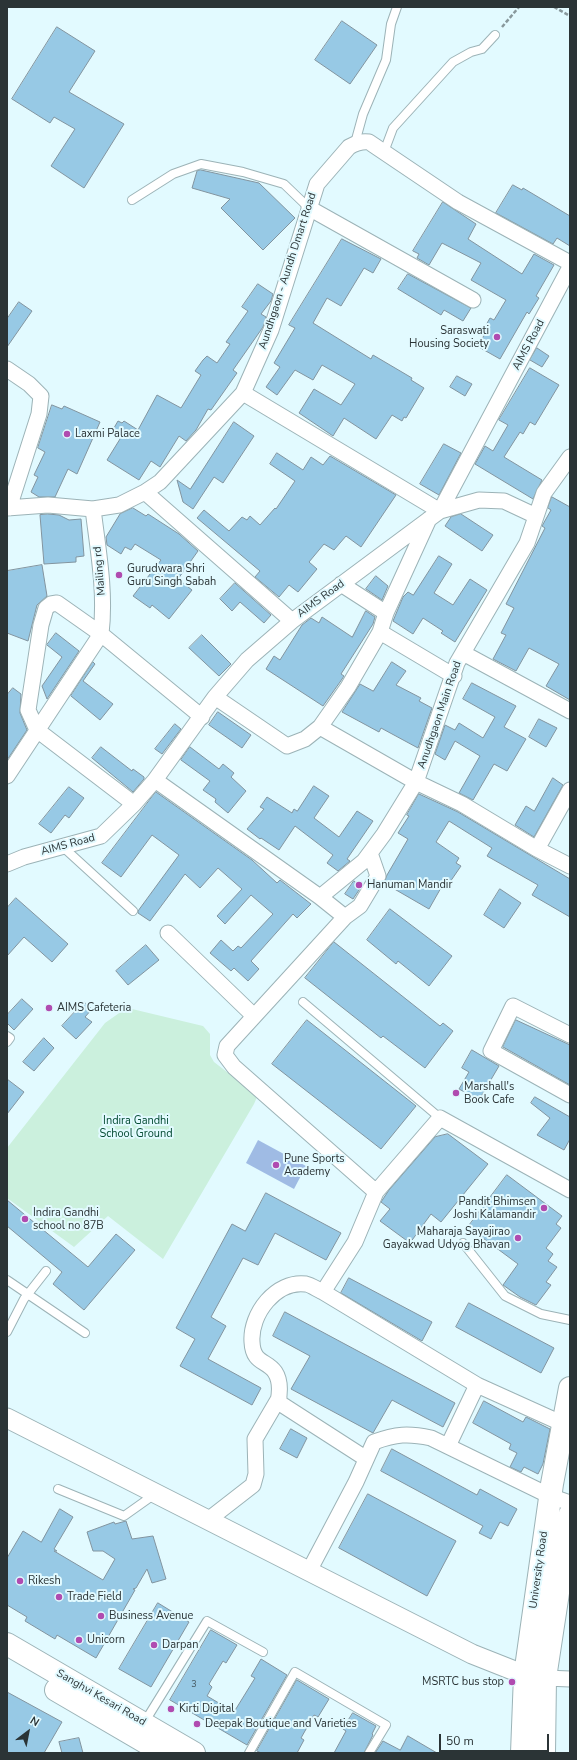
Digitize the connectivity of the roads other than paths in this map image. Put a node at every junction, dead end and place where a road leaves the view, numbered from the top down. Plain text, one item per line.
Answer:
1 (397, 7) edge
2 (495, 35) road end
3 (355, 143) junction
4 (384, 152) junction
5 (132, 200) dead end
6 (309, 208) junction
7 (570, 263) edge
8 (570, 267) edge
9 (473, 300) dead end
10 (7, 368) edge
11 (243, 393) junction
12 (570, 457) edge
13 (145, 492) junction
14 (8, 508) edge
15 (93, 509) junction
16 (434, 515) junction
17 (536, 516) junction
18 (341, 584) junction
19 (386, 613) junction
20 (292, 621) junction
21 (380, 632) junction
22 (101, 634) junction
23 (463, 653) junction
24 (454, 676) junction
25 (215, 697) junction
26 (570, 712) edge
27 (202, 717) junction
28 (320, 727) junction
29 (37, 730) junction
30 (7, 776) edge
31 (155, 780) junction
32 (416, 782) junction
33 (570, 790) edge
34 (134, 804) junction
35 (63, 847) junction
36 (537, 849) junction
37 (370, 853) junction
38 (7, 864) edge
39 (570, 866) edge
40 (320, 897) junction
41 (133, 911) dead end
42 (345, 917) junction
43 (168, 933) dead end
44 (303, 1002) dead end
45 (254, 1016) junction
46 (570, 1035) edge
47 (7, 1036) edge
48 (7, 1042) edge
49 (570, 1095) edge
50 (440, 1118) junction
51 (570, 1190) edge
52 (376, 1192) junction
53 (463, 1243) dead end
54 (46, 1270) dead end
55 (7, 1280) edge
56 (323, 1292) junction
57 (28, 1295) junction
58 (570, 1320) edge
59 (7, 1332) edge
60 (85, 1333) dead end
61 (477, 1386) junction
62 (570, 1388) edge
63 (279, 1398) junction
64 (7, 1418) edge
65 (567, 1425) edge
66 (448, 1446) junction
67 (365, 1458) junction
68 (58, 1489) dead end
69 (156, 1493) junction
70 (550, 1496) junction
71 (570, 1503) edge
72 (570, 1514) edge
73 (208, 1520) junction
74 (309, 1571) junction
75 (7, 1644) edge
76 (262, 1652) dead end
77 (7, 1661) edge
78 (535, 1677) junction
79 (570, 1679) edge
80 (144, 1723) junction
81 (164, 1753) edge
82 (194, 1753) edge
83 (249, 1753) edge
84 (369, 1753) edge
85 (522, 1753) edge
86 (544, 1753) edge

1 - 3 lane
2 - 4 lane
3 - 4 street
3 - 6 street, Aundhgaon - Aundh Dmart Road
4 - 7 street
5 - 6 lane
6 - 9 street
6 - 11 street, Aundhgaon - Aundh Dmart Road
8 - 16 street, AIMS Road
10 - 14 street
11 - 13 street, Aundhgaon - Aundh Dmart Road
11 - 16 street
12 - 17 street, Anudhgaon Main Road
13 - 15 street, Aundhgaon - Aundh Dmart Road
13 - 20 street
14 - 15 street, Aundhgaon - Aundh Dmart Road
15 - 22 street, Mailing rd
16 - 17 street
16 - 18 street, AIMS Road
16 - 19 street
17 - 23 street, Anudhgaon Main Road
18 - 19 street
18 - 20 street, AIMS Road
19 - 21 street
20 - 25 street, AIMS Road
21 - 24 street
21 - 28 street
22 - 27 street
22 - 29 street
22 - 29 street
23 - 24 street, Anudhgaon Main Road
23 - 26 street
24 - 32 street, Anudhgaon Main Road
25 - 27 street, AIMS Road
25 - 28 street
27 - 31 street, AIMS Road
28 - 32 street
29 - 30 street
29 - 34 street
31 - 34 street, AIMS Road
31 - 40 street
32 - 36 street, Anudhgaon Main Road
32 - 37 street
33 - 36 street
34 - 35 street, AIMS Road
35 - 38 street, AIMS Road
35 - 41 lane
36 - 39 street, Anudhgaon Main Road
37 - 40 street
37 - 42 street
40 - 42 street
42 - 45 street
43 - 45 street
44 - 50 lane
45 - 52 street
46 - 49 street
47 - 48 lane
50 - 51 street
50 - 52 street
52 - 56 street
53 - 58 lane
54 - 57 lane
55 - 57 lane
56 - 61 street
56 - 63 street
57 - 59 lane
57 - 60 lane
61 - 65 street
61 - 66 street
62 - 65 main road, University Road
63 - 67 street
63 - 73 street
64 - 69 street
65 - 70 main road, University Road
66 - 67 street
66 - 70 street
67 - 74 street
68 - 69 lane
69 - 73 street
70 - 71 street
70 - 78 main road, University Road
72 - 78 main road, University Road
73 - 74 street
74 - 78 street
75 - 80 main road, Sanghvi Kesari Road
76 - 80 lane
77 - 81 main road, Sanghvi Kesari Road
78 - 79 street
78 - 85 main road, University Road
78 - 86 main road, University Road
80 - 82 main road, Sanghvi Kesari Road
83 - 84 lane

